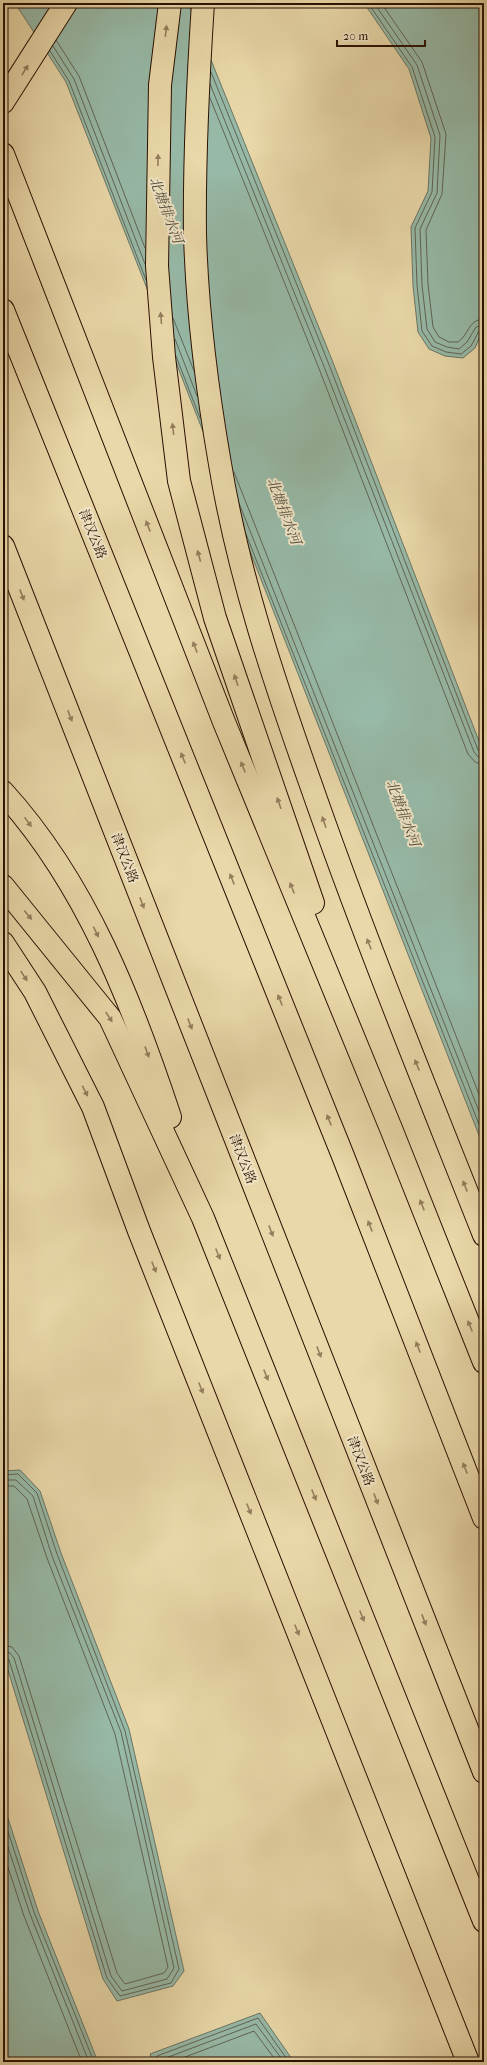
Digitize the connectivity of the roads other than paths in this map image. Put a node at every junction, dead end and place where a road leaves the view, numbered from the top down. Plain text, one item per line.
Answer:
1 (66, 3) edge
2 (170, 3) edge
3 (203, 3) edge
4 (3, 102) edge
5 (3, 154) edge
6 (3, 310) edge
7 (3, 546) edge
8 (3, 792) edge
9 (3, 886) edge
10 (3, 943) edge
11 (392, 1131) junction
12 (203, 1218) junction
13 (484, 1235) edge
14 (484, 1362) edge
15 (484, 1518) edge
16 (484, 1772) edge
17 (484, 1921) edge
18 (468, 2062) edge

4 -> 1 main road
11 -> 2 main road
13 -> 3 main road
11 -> 5 main road
15 -> 6 main road, 津汉公路
7 -> 16 main road, 津汉公路
8 -> 12 main road
9 -> 12 main road
10 -> 18 main road
14 -> 11 main road
12 -> 17 main road

